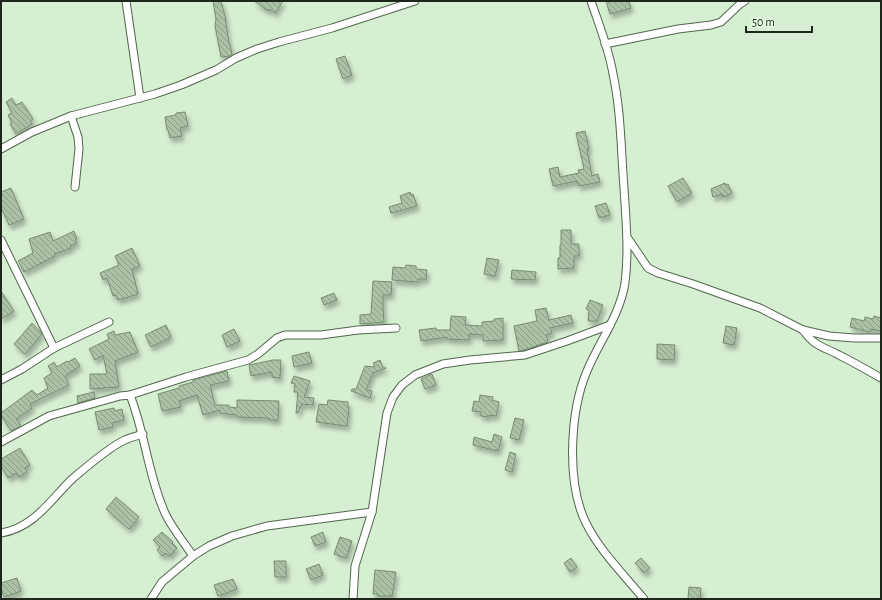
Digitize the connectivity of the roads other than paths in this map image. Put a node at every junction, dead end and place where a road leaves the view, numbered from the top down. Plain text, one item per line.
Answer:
1 (126, 1) edge
2 (415, 1) edge
3 (591, 1) edge
4 (745, 1) edge
5 (605, 44) junction
6 (140, 98) junction
7 (71, 116) junction
8 (1, 149) edge
9 (75, 187) dead end
10 (627, 237) junction
11 (1, 240) edge
12 (109, 322) dead end
13 (610, 325) junction
14 (396, 328) dead end
15 (803, 330) junction
16 (881, 338) edge
17 (54, 348) junction
18 (881, 378) edge
19 (1, 380) edge
20 (130, 395) junction
21 (143, 434) junction
22 (1, 442) edge
23 (372, 512) junction
24 (1, 532) edge
25 (193, 556) junction
26 (151, 599) edge
27 (353, 599) edge
28 (644, 599) edge

1 - 6 street
2 - 6 street
3 - 5 street
4 - 5 street
5 - 10 street
6 - 7 street
7 - 8 street
7 - 9 street
10 - 13 street
10 - 15 street
11 - 17 street
12 - 17 street
13 - 23 street
13 - 28 street
14 - 20 street
15 - 16 street
15 - 18 street
17 - 19 street
20 - 21 street
20 - 22 street
21 - 24 street
21 - 25 street
23 - 25 street
23 - 27 street
25 - 26 street

